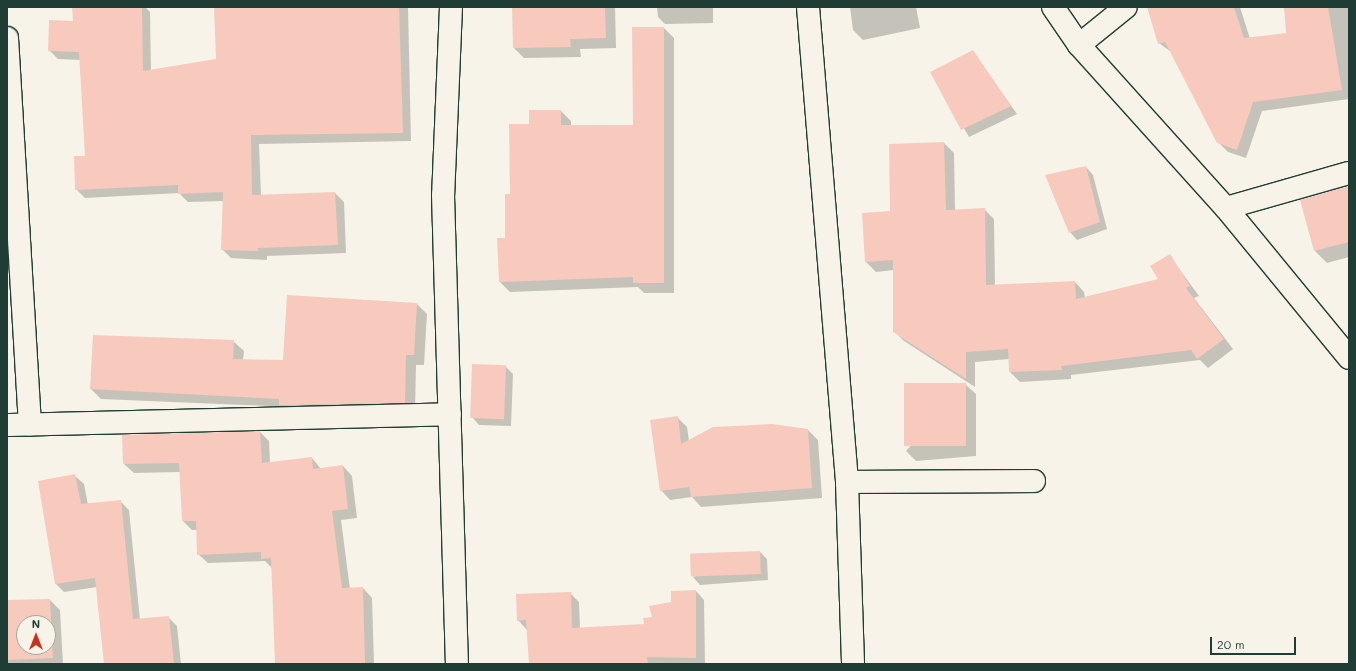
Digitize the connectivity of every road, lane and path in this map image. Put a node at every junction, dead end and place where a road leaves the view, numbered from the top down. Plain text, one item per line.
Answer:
1 (451, 7) edge
2 (808, 7) edge
3 (1053, 7) edge
4 (1126, 7) edge
5 (7, 38) edge
6 (1079, 45) junction
7 (1349, 173) edge
8 (1226, 208) junction
9 (1349, 358) edge
10 (450, 414) junction
11 (7, 424) edge
12 (30, 424) junction
13 (1034, 481) dead end
14 (847, 482) junction
15 (457, 664) edge
16 (853, 664) edge

1 - 10 street
2 - 14 street
3 - 6 street
4 - 6 street
5 - 12 street
6 - 8 street
7 - 8 street
8 - 9 street
10 - 12 street
10 - 15 street
11 - 12 street
13 - 14 street
14 - 16 street

